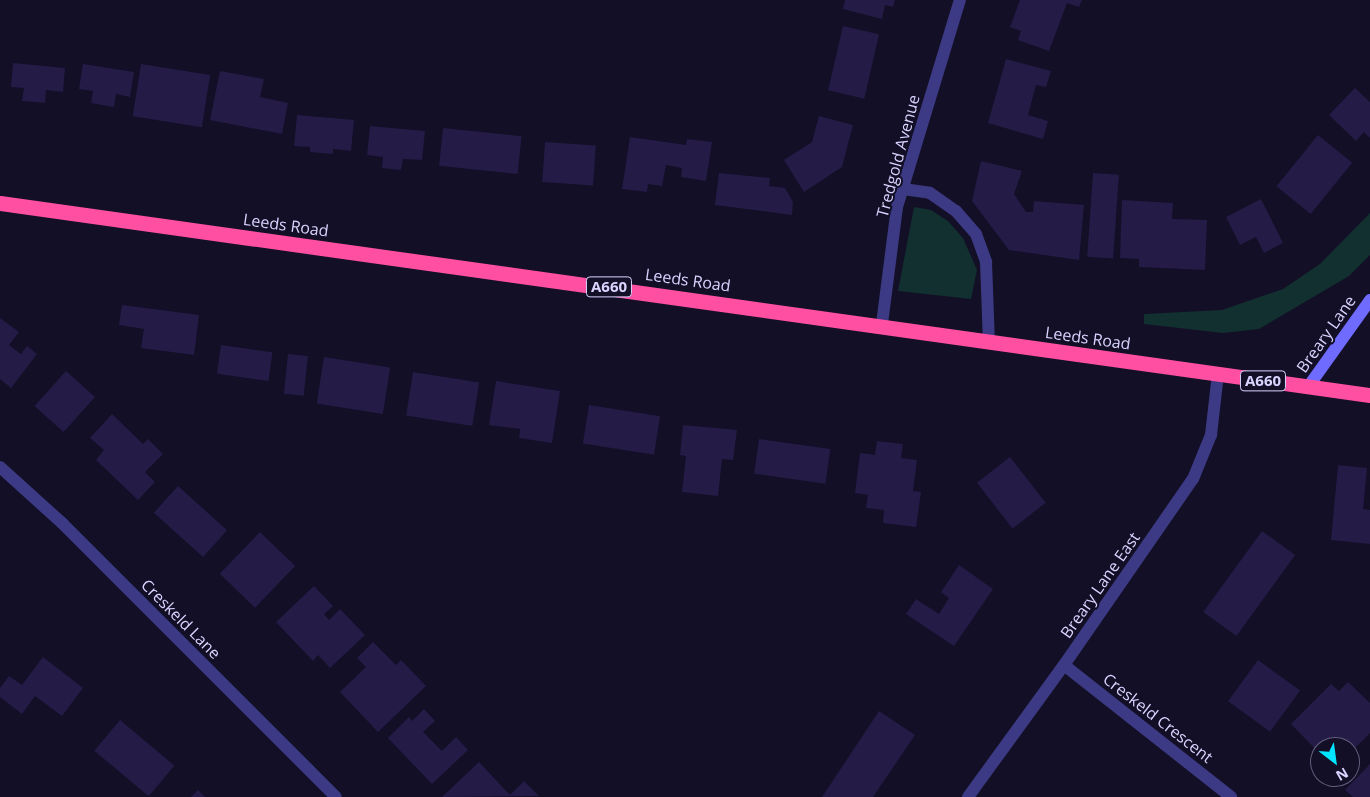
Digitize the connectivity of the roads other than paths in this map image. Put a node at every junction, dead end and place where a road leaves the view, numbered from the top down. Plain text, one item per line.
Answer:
1 (960, 0) edge
2 (903, 189) junction
3 (0, 203) edge
4 (1370, 300) edge
5 (882, 324) junction
6 (989, 342) junction
7 (1218, 374) junction
8 (1308, 387) junction
9 (1370, 395) edge
10 (0, 467) edge
11 (1064, 665) junction
12 (336, 797) edge
13 (968, 797) edge
14 (1231, 797) edge

1 - 2 street, Tredgold Avenue
2 - 5 street, Tredgold Avenue
2 - 6 street
3 - 5 highway, Leeds Road / A660
4 - 8 street, Breary Lane
5 - 6 highway, Leeds Road / A660
6 - 7 highway, Leeds Road / A660
7 - 8 highway, Leeds Road / A660
7 - 11 street, Breary Lane East
8 - 9 highway, Leeds Road / A660
10 - 12 street, Creskeld Lane
11 - 13 street, Breary Lane East
11 - 14 street, Creskeld Crescent

